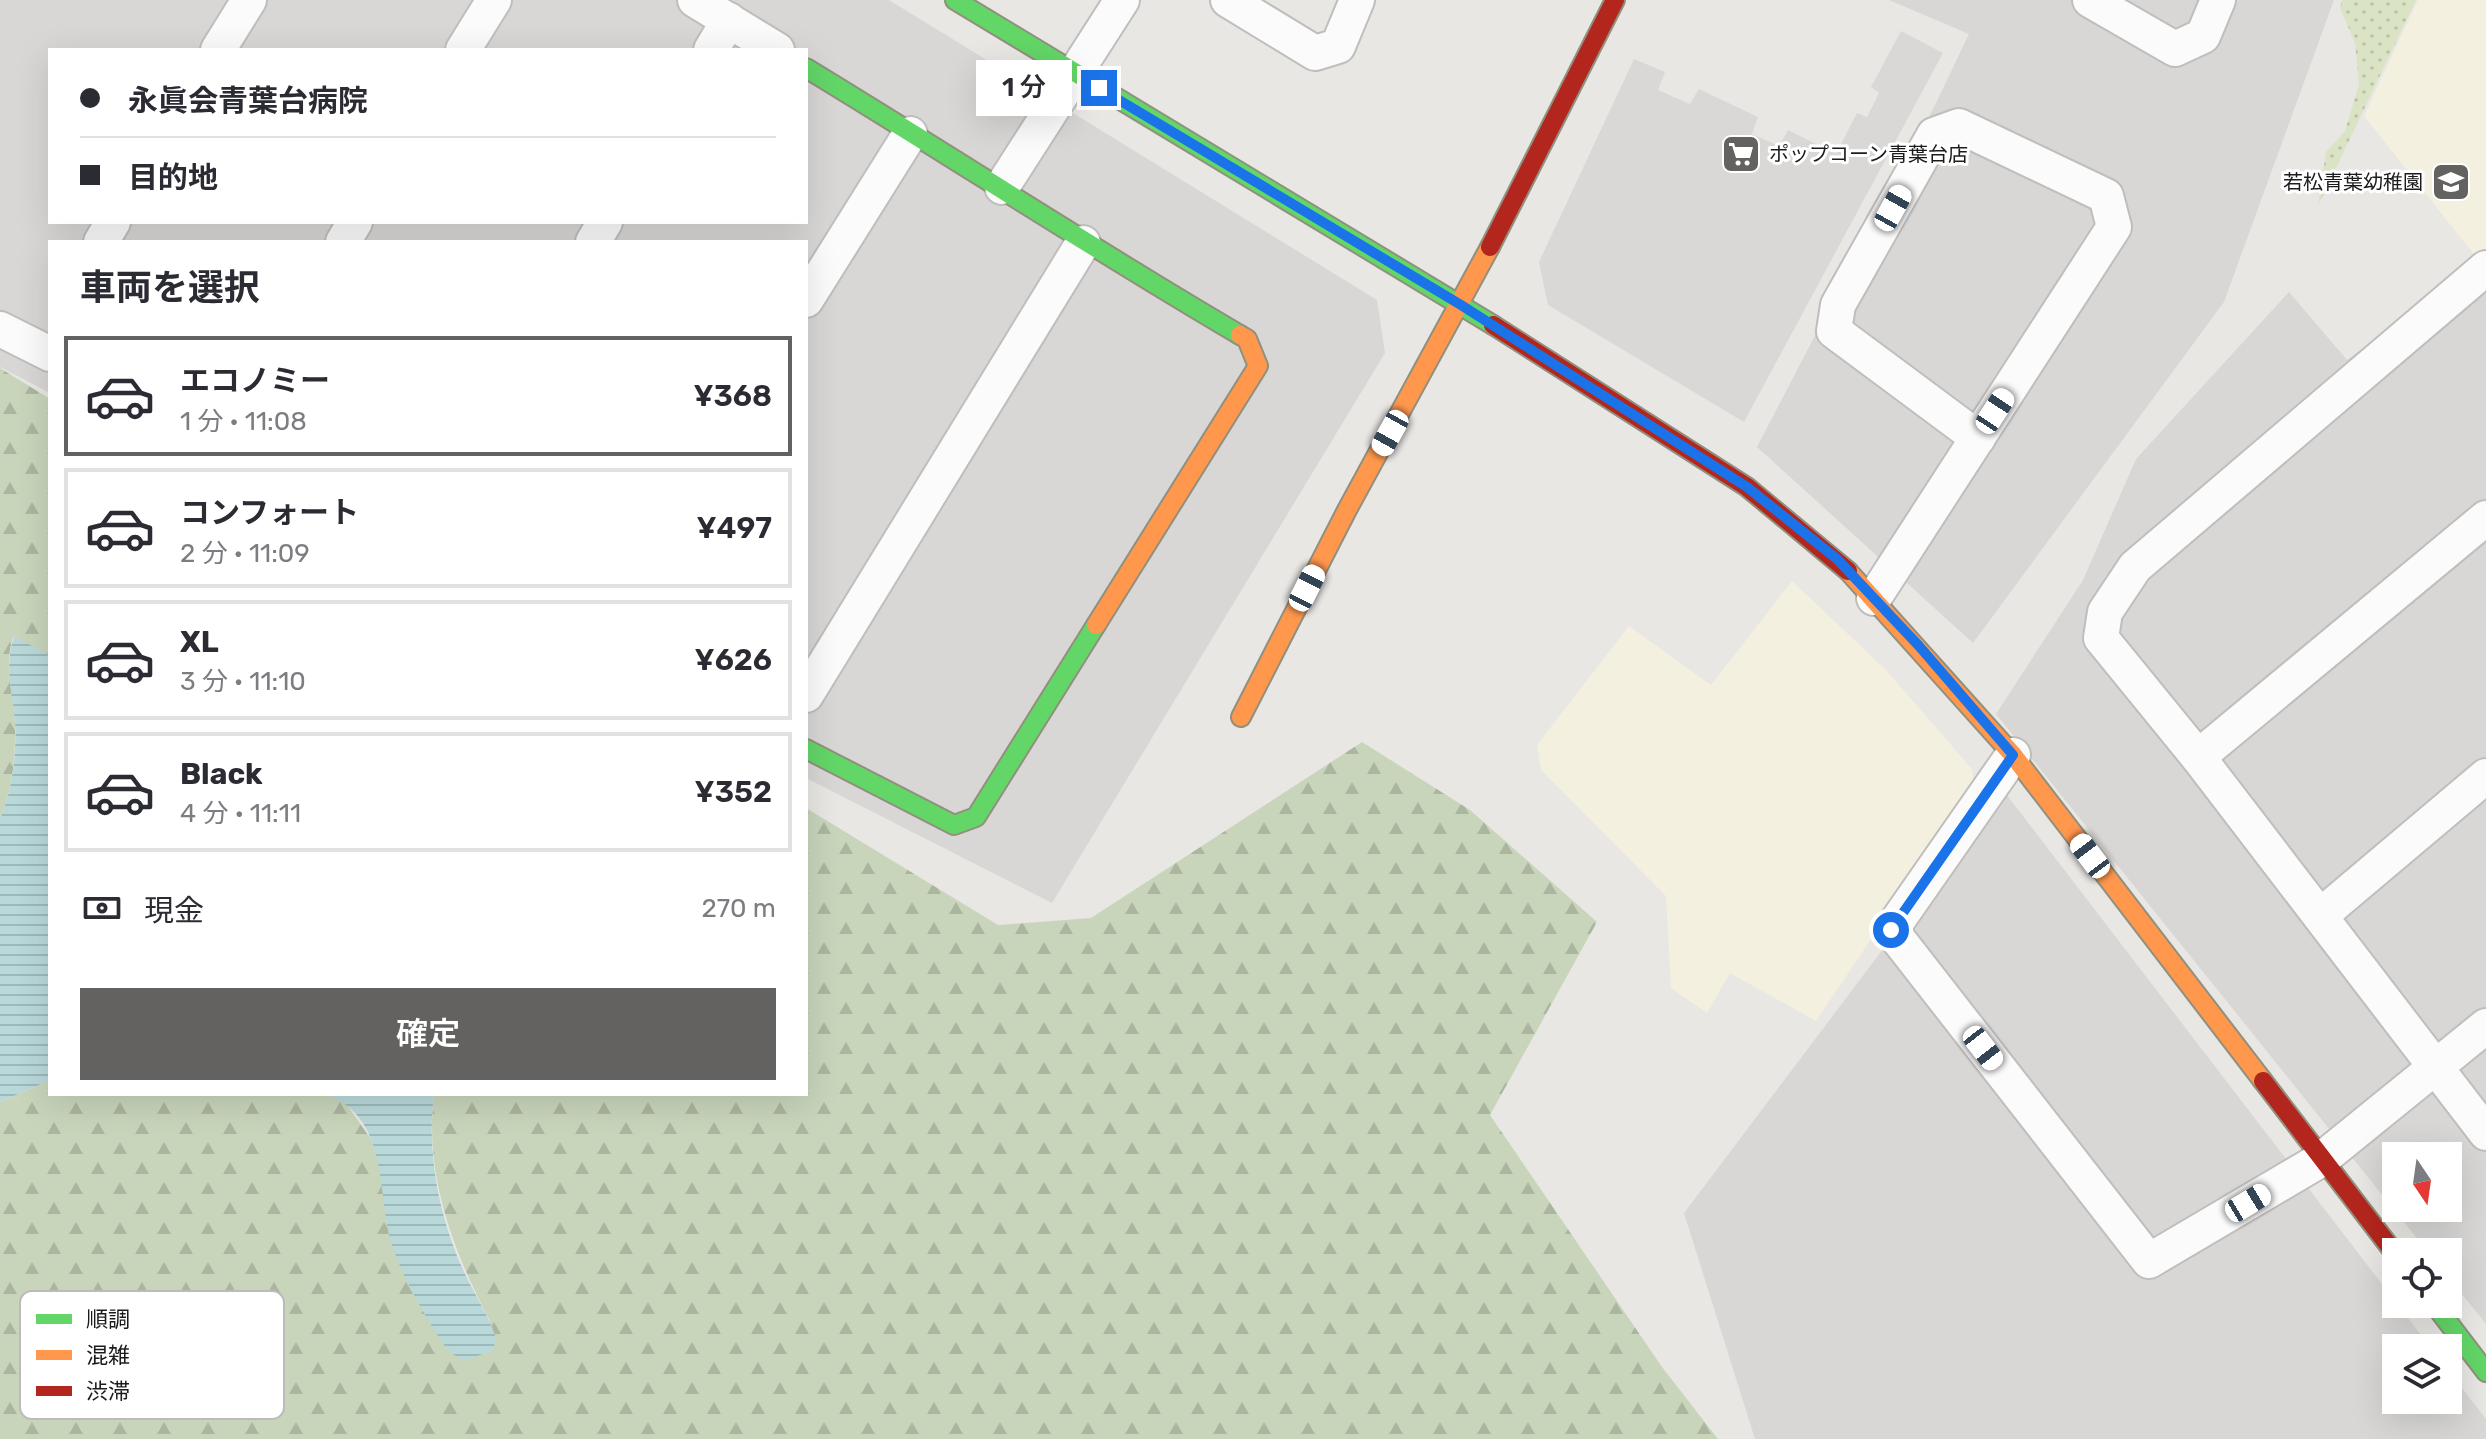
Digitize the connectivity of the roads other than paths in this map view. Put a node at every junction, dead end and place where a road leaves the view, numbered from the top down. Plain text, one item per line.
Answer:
1 (249, 0) edge
2 (494, 0) edge
3 (695, 0) edge
4 (955, 0) edge
5 (1122, 0) edge
6 (1228, 0) edge
7 (1357, 0) edge
8 (1615, 0) edge
9 (2090, 0) edge
10 (2218, 0) edge
11 (729, 20) junction
12 (219, 48) edge
13 (464, 48) edge
14 (712, 48) edge
15 (774, 48) edge
16 (808, 69) edge
17 (1073, 73) junction
18 (910, 134) junction
19 (1002, 187) junction
20 (1083, 243) junction
21 (2486, 268) edge
22 (808, 297) edge
23 (1461, 305) junction
24 (0, 329) edge
25 (45, 342) edge
26 (1978, 438) junction
27 (2486, 518) edge
28 (1874, 598) junction
29 (808, 692) edge
30 (1241, 717) dead end
31 (808, 750) edge
32 (2013, 755) junction
33 (2198, 757) junction
34 (2486, 776) edge
35 (2320, 916) junction
36 (2486, 1026) edge
37 (2436, 1068) junction
38 (2486, 1133) edge
39 (2322, 1159) junction
40 (2383, 1238) edge
41 (2445, 1318) edge
42 (2486, 1372) edge

1 - 12 street
2 - 13 street
3 - 11 street
4 - 17 street
5 - 17 street
6 - 7 street
8 - 23 street
9 - 10 street
11 - 14 street
11 - 15 street
16 - 18 street
17 - 19 street
17 - 23 street
18 - 19 street
18 - 22 street
19 - 20 street
20 - 29 street
20 - 31 street
21 - 33 street
23 - 28 street
23 - 30 street
24 - 25 street
26 - 26 street
26 - 28 street
27 - 33 street
28 - 32 street
32 - 39 street
32 - 39 street
33 - 35 street
34 - 35 street
35 - 37 street
36 - 37 street
37 - 38 street
37 - 39 street
39 - 40 street
41 - 42 street

